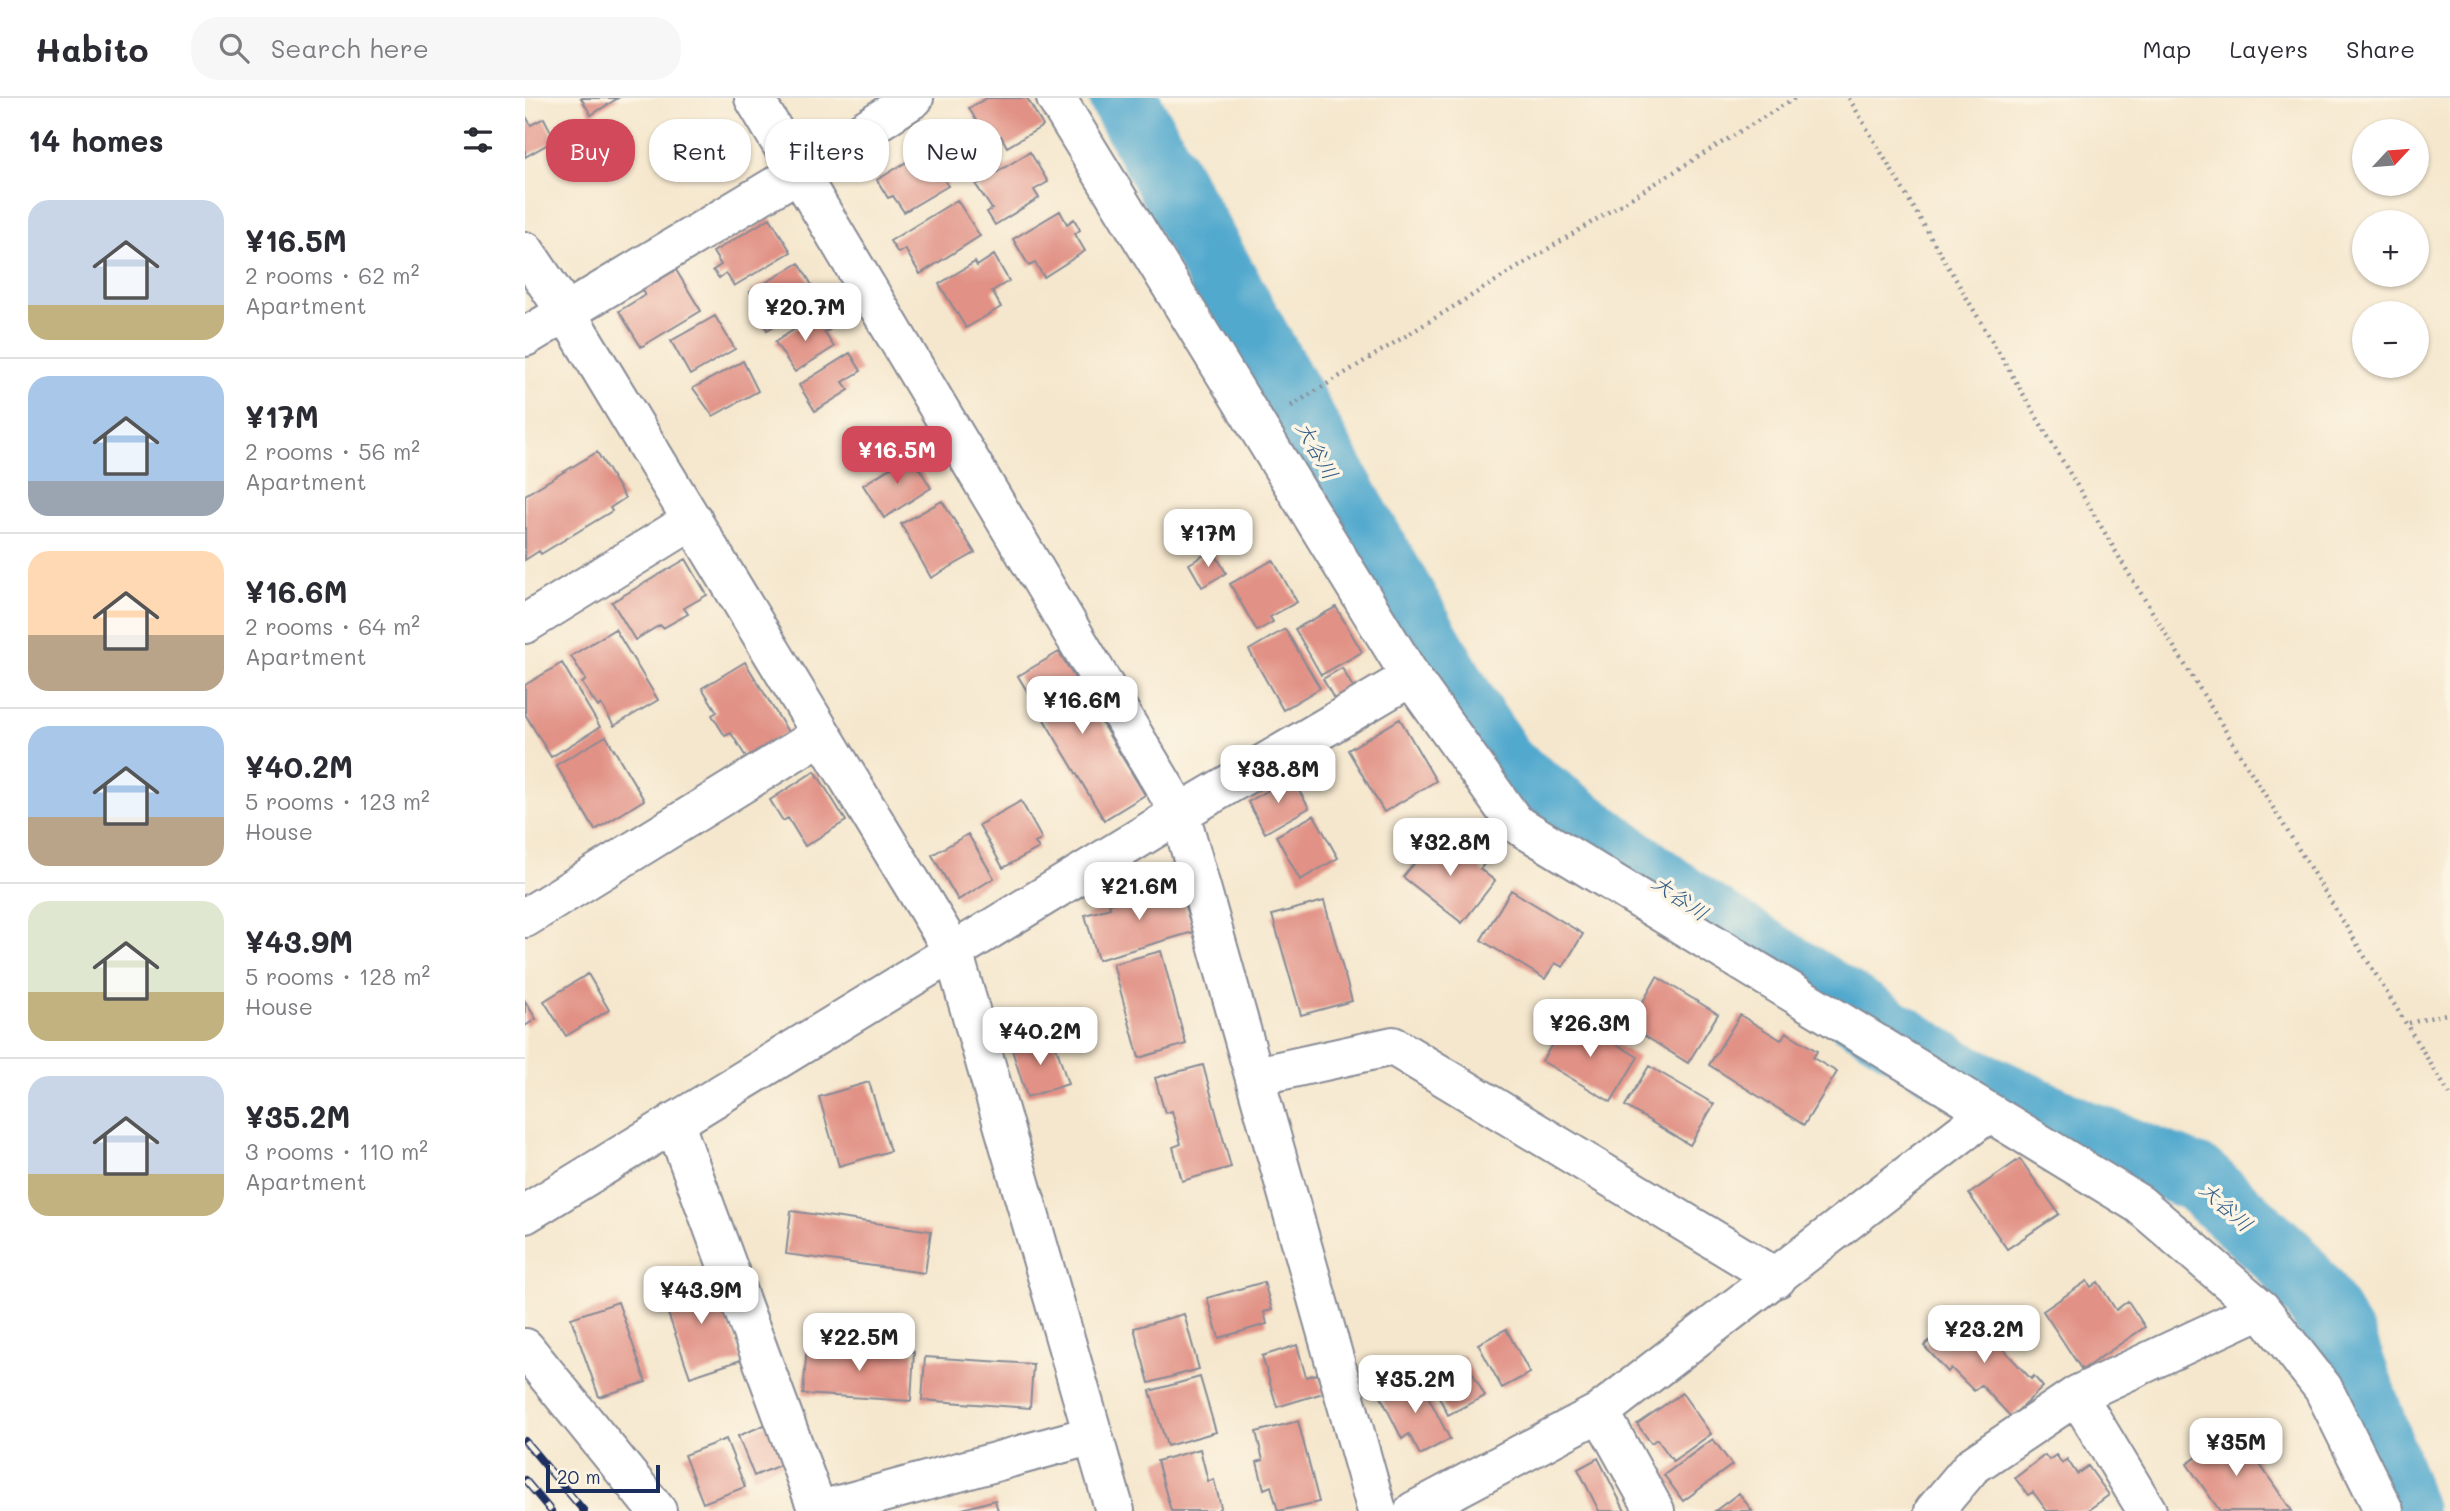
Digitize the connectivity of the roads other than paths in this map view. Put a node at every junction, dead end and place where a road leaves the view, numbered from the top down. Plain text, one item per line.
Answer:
1 (754, 98) edge
2 (914, 98) edge
3 (1056, 98) edge
4 (767, 119) edge
5 (881, 119) edge
6 (782, 182) edge
7 (805, 182) edge
8 (525, 251) edge
9 (566, 312) junction
10 (525, 337) edge
11 (693, 520) junction
12 (525, 624) edge
13 (1411, 677) junction
14 (821, 735) junction
15 (1180, 813) junction
16 (525, 918) edge
17 (953, 951) junction
18 (1256, 1076) junction
19 (1988, 1113) junction
20 (674, 1122) junction
21 (525, 1214) edge
22 (1777, 1278) junction
23 (2261, 1310) junction
24 (525, 1348) edge
25 (2077, 1395) junction
26 (1600, 1412) junction
27 (1093, 1435) junction
28 (657, 1511) edge
29 (818, 1511) edge
30 (1115, 1511) edge
31 (1377, 1511) edge
32 (1414, 1511) edge
33 (1655, 1511) edge
34 (1934, 1511) edge
35 (2147, 1511) edge
36 (2383, 1511) edge

1 - 4 street
2 - 5 street
3 - 13 street
6 - 9 street
7 - 15 street
8 - 9 street
9 - 10 street
9 - 11 street
11 - 12 street
11 - 14 street
13 - 15 street
13 - 19 street
14 - 16 street
14 - 17 street
15 - 17 street
15 - 18 street
17 - 20 street
17 - 27 street
18 - 22 street
18 - 31 street
19 - 22 street
19 - 23 street
20 - 21 street
20 - 29 street
22 - 26 street
23 - 25 street
23 - 36 street
24 - 28 street
25 - 34 street
25 - 35 street
26 - 32 street
26 - 33 street
27 - 29 street
27 - 30 street

